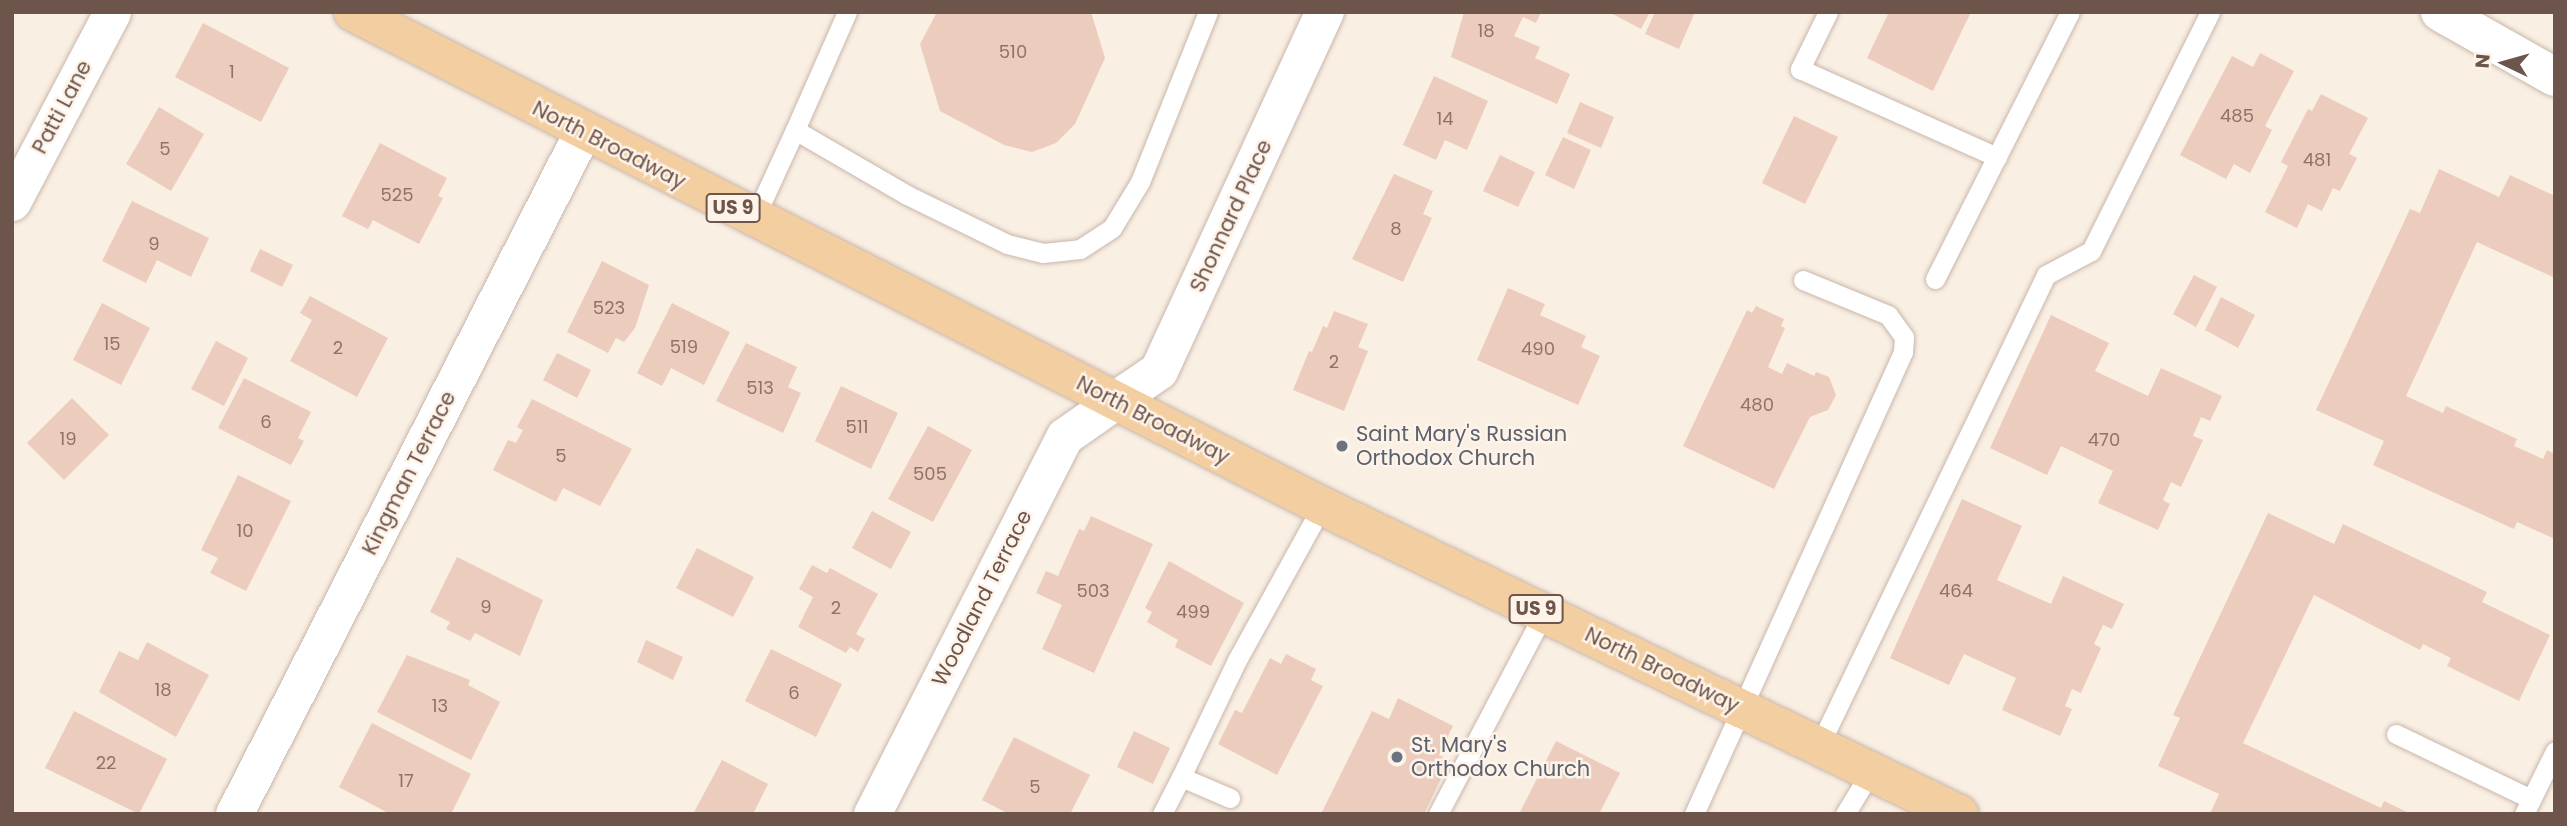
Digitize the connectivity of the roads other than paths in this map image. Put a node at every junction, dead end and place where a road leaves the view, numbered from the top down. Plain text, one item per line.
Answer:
1 (112, 12) edge
2 (354, 12) edge
3 (847, 12) edge
4 (1208, 12) edge
5 (1325, 12) edge
6 (1828, 12) edge
7 (2070, 12) edge
8 (2210, 12) edge
9 (2440, 12) edge
10 (2555, 77) edge
11 (795, 130) junction
12 (583, 131) junction
13 (1997, 156) junction
14 (12, 202) edge
15 (754, 219) junction
16 (1935, 279) dead end
17 (1803, 280) dead end
18 (1115, 401) junction
19 (1322, 506) junction
20 (1544, 613) junction
21 (1741, 709) junction
22 (2396, 734) dead end
23 (1819, 746) junction
24 (2555, 751) edge
25 (1871, 771) junction
26 (1181, 776) junction
27 (1230, 798) dead end
28 (2527, 806) edge
29 (1946, 811) edge
30 (234, 814) edge
31 (872, 814) edge
32 (1162, 814) edge
33 (1438, 814) edge
34 (1694, 814) edge
35 (1845, 814) edge

1 - 14 street, Patti Lane
2 - 12 main road, North Broadway / US 9
3 - 11 lane
4 - 11 lane
5 - 18 street, Shonnard Place
6 - 13 lane
7 - 13 lane
8 - 23 lane
9 - 10 street
11 - 15 lane
12 - 15 main road, North Broadway / US 9
12 - 30 street, Kingman Terrace
13 - 16 lane
15 - 18 main road, North Broadway / US 9
17 - 21 lane
18 - 19 main road, North Broadway / US 9
18 - 31 street, Woodland Terrace
19 - 20 main road, North Broadway / US 9
19 - 26 lane
20 - 21 main road, North Broadway / US 9
20 - 33 lane
21 - 23 main road, North Broadway / US 9
21 - 34 lane
22 - 28 lane
23 - 25 main road, North Broadway / US 9
24 - 28 lane
25 - 29 main road, North Broadway / US 9
25 - 35 lane
26 - 27 lane
26 - 32 lane

